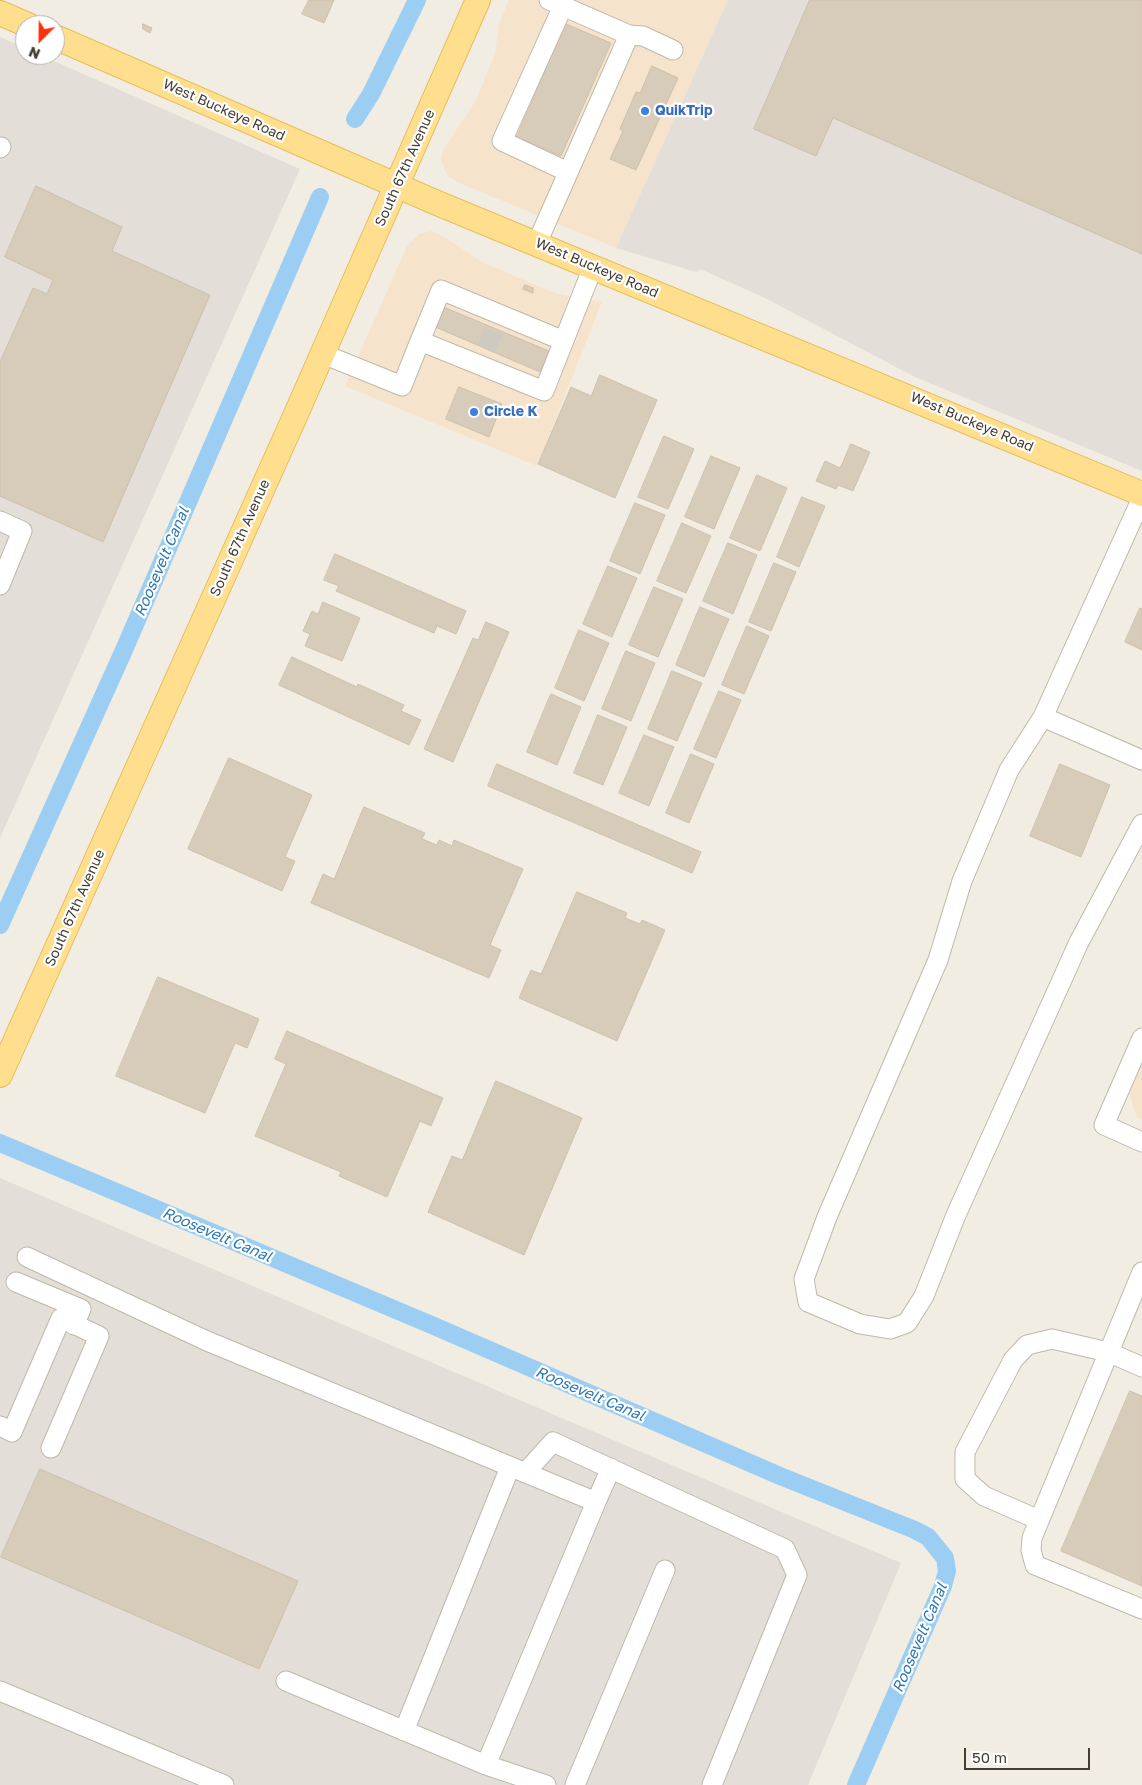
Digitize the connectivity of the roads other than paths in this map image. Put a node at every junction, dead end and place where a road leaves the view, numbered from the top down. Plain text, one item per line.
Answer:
1 (478, 0) edge
2 (556, 3) edge
3 (0, 13) edge
4 (15, 19) edge
5 (628, 35) junction
6 (65, 41) edge
7 (673, 50) dead end
8 (568, 172) junction
9 (398, 186) junction
10 (537, 243) junction
11 (593, 267) junction
12 (420, 340) junction
13 (564, 341) junction
14 (323, 354) junction
15 (1142, 494) edge
16 (1142, 498) edge
17 (0, 521) edge
18 (0, 585) edge
19 (1043, 717) junction
20 (1142, 760) edge
21 (1142, 824) edge
22 (1142, 1038) edge
23 (0, 1075) edge
24 (1142, 1142) edge
25 (27, 1257) dead end
26 (1142, 1272) edge
27 (16, 1282) dead end
28 (74, 1325) junction
29 (1108, 1352) junction
30 (1142, 1367) edge
31 (0, 1426) edge
32 (51, 1448) dead end
33 (610, 1468) junction
34 (518, 1470) junction
35 (596, 1502) junction
36 (1040, 1520) junction
37 (665, 1570) dead end
38 (1142, 1609) edge
39 (286, 1681) dead end
40 (0, 1691) edge
41 (404, 1731) junction
42 (486, 1765) junction
43 (224, 1785) edge
44 (546, 1785) edge
45 (575, 1785) edge
46 (712, 1785) edge

1 - 9 main road, South 67th Avenue
2 - 5 street
2 - 8 street
3 - 4 main road
5 - 7 street
5 - 8 street
6 - 9 main road, West Buckeye Road
8 - 10 street
9 - 10 main road, West Buckeye Road
9 - 14 main road, South 67th Avenue
10 - 11 main road, West Buckeye Road
11 - 13 street
11 - 15 main road, West Buckeye Road
12 - 13 street
12 - 13 street
12 - 14 street
14 - 23 main road, South 67th Avenue
16 - 19 street
17 - 18 street
19 - 20 street
19 - 21 street
22 - 24 street
25 - 34 street
26 - 29 street
27 - 28 street
28 - 31 street
28 - 32 street
29 - 30 street
29 - 36 street
29 - 36 street
33 - 34 street
33 - 35 street
33 - 46 street
34 - 35 street
34 - 41 street
35 - 42 street
36 - 38 street
37 - 45 street
39 - 41 street
40 - 43 street
41 - 42 street
42 - 44 street

